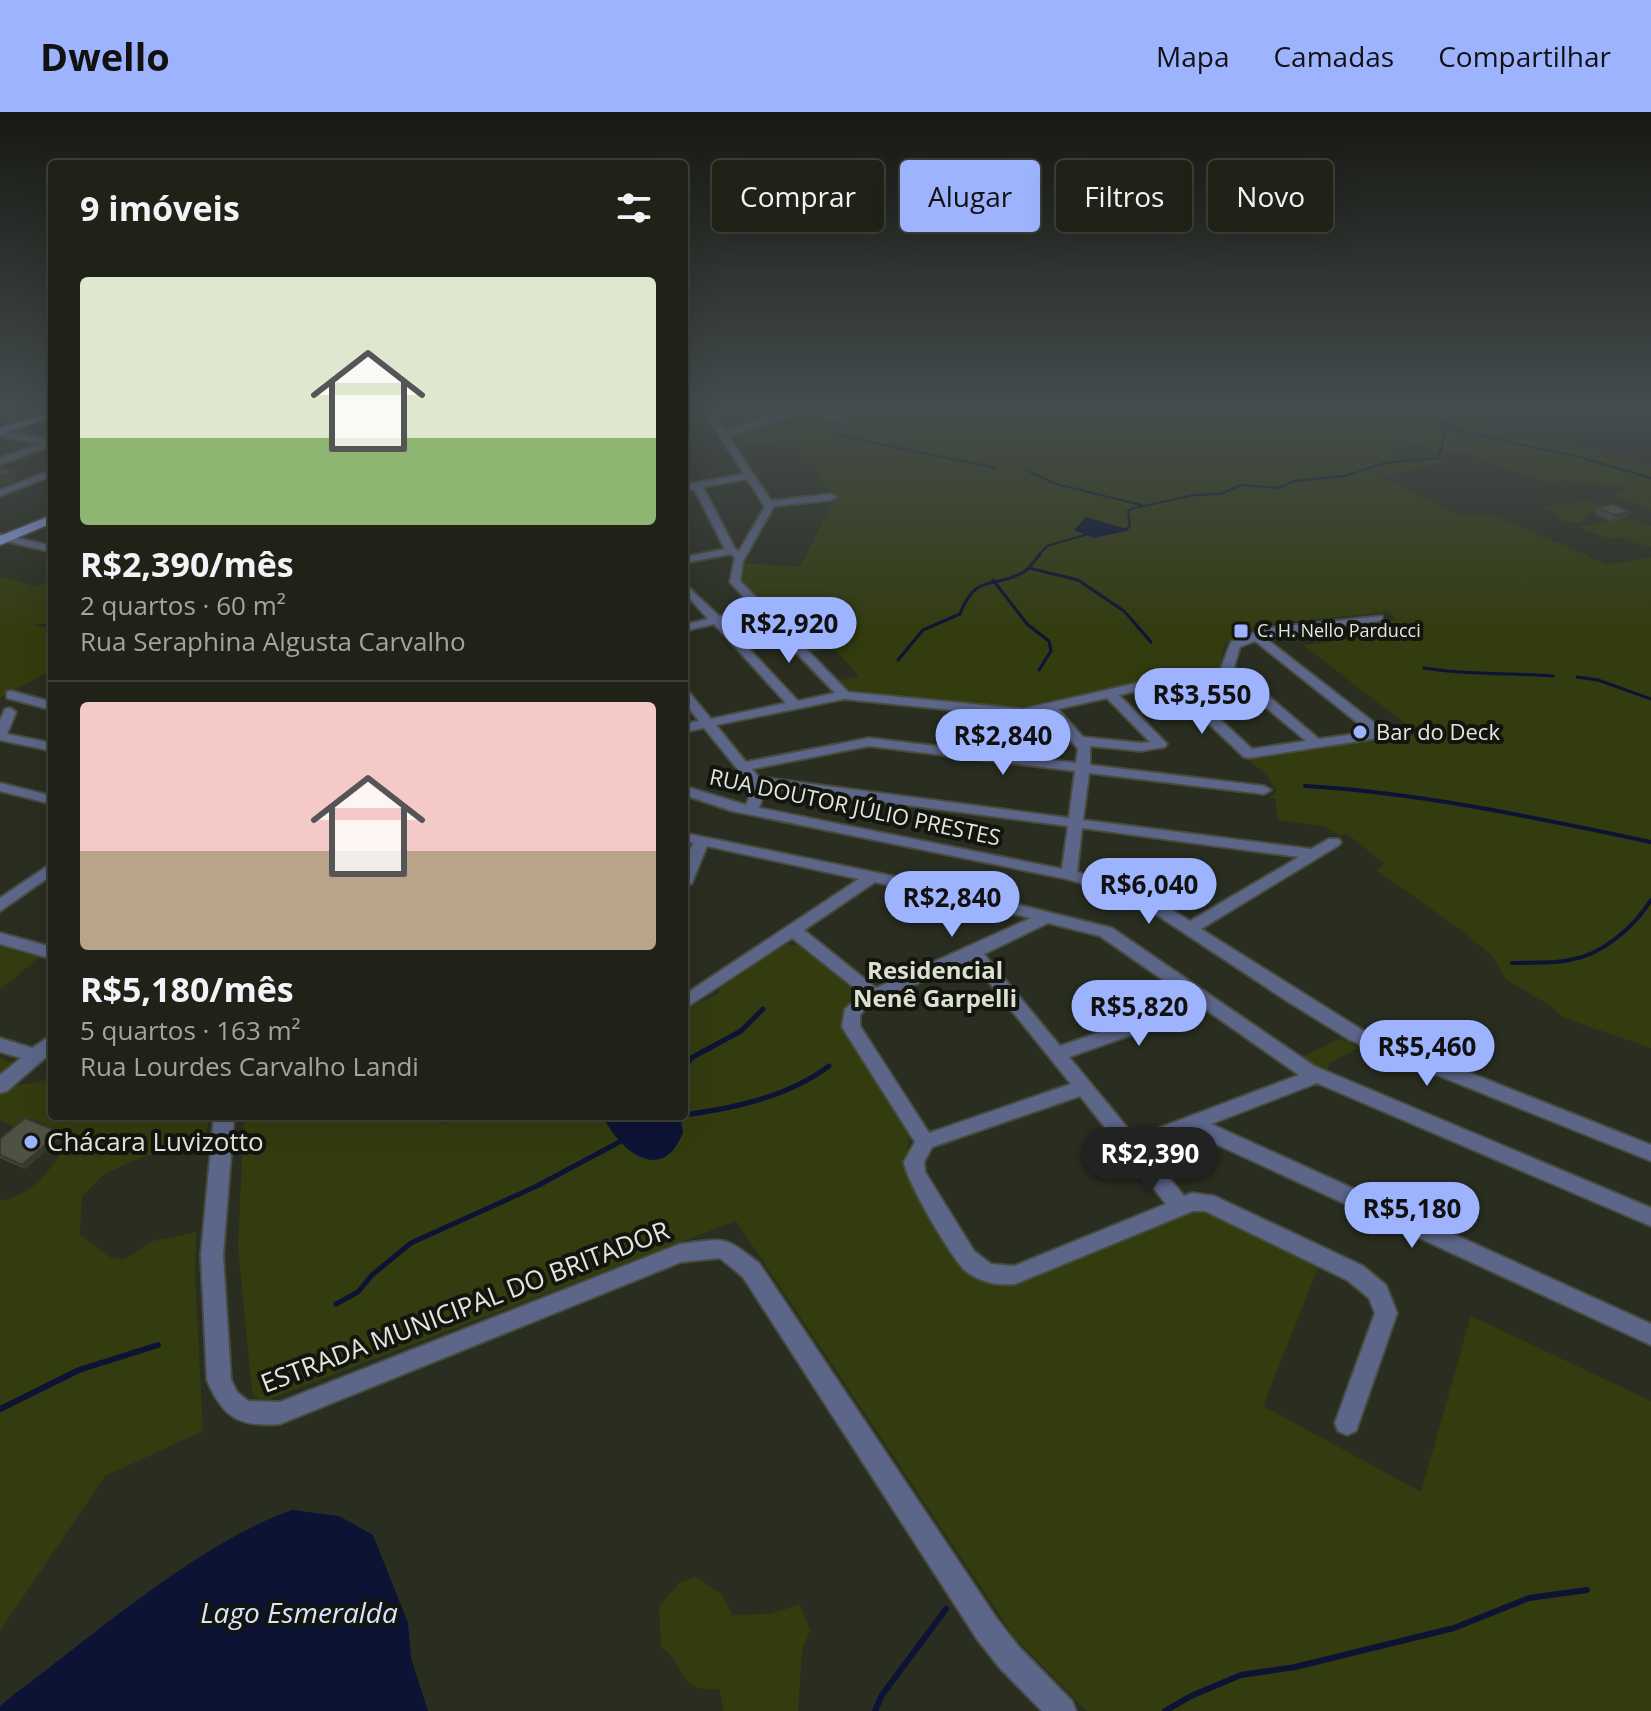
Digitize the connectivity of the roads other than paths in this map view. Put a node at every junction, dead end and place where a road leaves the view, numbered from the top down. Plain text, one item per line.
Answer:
1 (27, 483) edge
2 (711, 483) edge
3 (754, 483) edge
4 (697, 485) junction
5 (688, 487) edge
6 (0, 493) edge
7 (831, 497) dead end
8 (768, 504) junction
9 (48, 521) edge
10 (2, 539) edge
11 (48, 548) edge
12 (736, 553) junction
13 (688, 559) edge
14 (688, 590) edge
15 (760, 610) junction
16 (1378, 618) dead end
17 (716, 621) junction
18 (688, 627) edge
19 (1260, 638) junction
20 (1227, 668) junction
21 (1241, 680) junction
22 (1176, 687) junction
23 (1111, 694) junction
24 (844, 695) junction
25 (688, 699) edge
26 (10, 702) edge
27 (46, 704) edge
28 (795, 705) junction
29 (1050, 708) junction
30 (707, 723) junction
31 (688, 727) edge
32 (0, 735) edge
33 (1083, 743) junction
34 (1317, 744) junction
35 (48, 746) edge
36 (743, 767) junction
37 (1083, 768) junction
38 (764, 785) junction
39 (0, 787) edge
40 (1264, 790) dead end
41 (688, 792) edge
42 (48, 799) edge
43 (751, 811) junction
44 (1076, 823) junction
45 (693, 839) edge
46 (1334, 842) dead end
47 (1313, 854) junction
48 (688, 863) edge
49 (48, 871) edge
50 (1069, 875) junction
51 (873, 876) junction
52 (0, 906) edge
53 (1046, 917) junction
54 (1190, 928) junction
55 (794, 931) junction
56 (0, 938) edge
57 (48, 952) edge
58 (974, 952) junction
59 (874, 995) junction
60 (688, 1000) edge
61 (1206, 1002) junction
62 (0, 1045) edge
63 (48, 1045) edge
64 (1057, 1054) junction
65 (35, 1056) junction
66 (1316, 1076) junction
67 (0, 1086) edge
68 (1084, 1087) junction
69 (224, 1120) edge
70 (1192, 1124) junction
71 (925, 1142) junction
72 (1132, 1146) junction
73 (1651, 1153) edge
74 (1180, 1206) junction
75 (1651, 1217) edge
76 (1651, 1335) edge
77 (1347, 1423) dead end
78 (1062, 1711) edge

1 - 6 street
2 - 4 street
3 - 8 street
4 - 5 street
4 - 12 street
7 - 8 street
8 - 12 street
9 - 10 main road
10 - 11 street
12 - 13 street
12 - 15 street
14 - 17 street
15 - 17 street
15 - 24 street
16 - 19 street
17 - 18 street
17 - 28 street
19 - 20 street
19 - 34 street
20 - 21 street
20 - 22 street
21 - 22 street
21 - 34 street
22 - 23 street
22 - 34 street
23 - 29 street
23 - 33 street
24 - 28 street
24 - 29 street
25 - 30 street
26 - 27 street
26 - 32 street
28 - 30 street
29 - 33 street
30 - 31 street
30 - 36 street
32 - 35 street
33 - 37 street
36 - 37 street
36 - 38 street
37 - 40 street
37 - 44 street
38 - 43 street
38 - 44 street
39 - 42 street
41 - 43 street, RUA DOUTOR JÚLIO PRESTES
43 - 50 street, RUA DOUTOR JÚLIO PRESTES
44 - 47 street
44 - 50 street
45 - 48 street
45 - 51 street
46 - 47 street
47 - 54 street
49 - 52 street
50 - 54 street, RUA DOUTOR JÚLIO PRESTES
51 - 53 street
51 - 55 street
53 - 58 street
53 - 61 street
54 - 73 street, RUA DOUTOR JÚLIO PRESTES
55 - 59 street
55 - 60 street
56 - 57 street
58 - 59 street
58 - 64 street
59 - 71 street
61 - 64 street
61 - 66 street
62 - 65 street
63 - 65 street
64 - 68 street
65 - 67 street
66 - 70 street
66 - 75 street
68 - 71 street
68 - 72 street
69 - 78 street, ESTRADA MUNICIPAL DO BRITADOR
70 - 72 street
70 - 76 street
71 - 74 street
72 - 74 street
74 - 77 street

